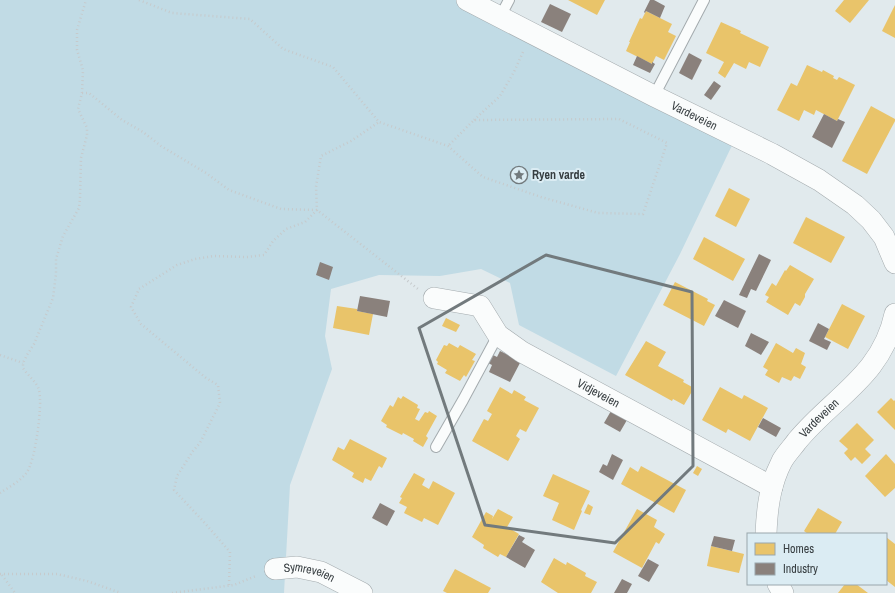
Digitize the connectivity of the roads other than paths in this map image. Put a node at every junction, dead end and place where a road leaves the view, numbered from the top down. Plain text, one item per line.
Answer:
1 (467, 0) edge
2 (704, 0) edge
3 (505, 8) edge
4 (654, 96) junction
5 (895, 263) edge
6 (434, 298) road end
7 (895, 314) edge
8 (498, 335) junction
9 (436, 447) dead end
10 (772, 487) junction
11 (766, 533) edge
12 (275, 569) road end
13 (362, 593) edge

1 - 3 street, Vardeveien
2 - 4 lane
3 - 4 street, Vardeveien
4 - 5 street, Vardeveien
6 - 8 street, Vidjeveien
7 - 10 street, Vardeveien
8 - 9 lane
8 - 10 street, Vidjeveien
10 - 11 street, Vardeveien
12 - 13 street, Symreveien

